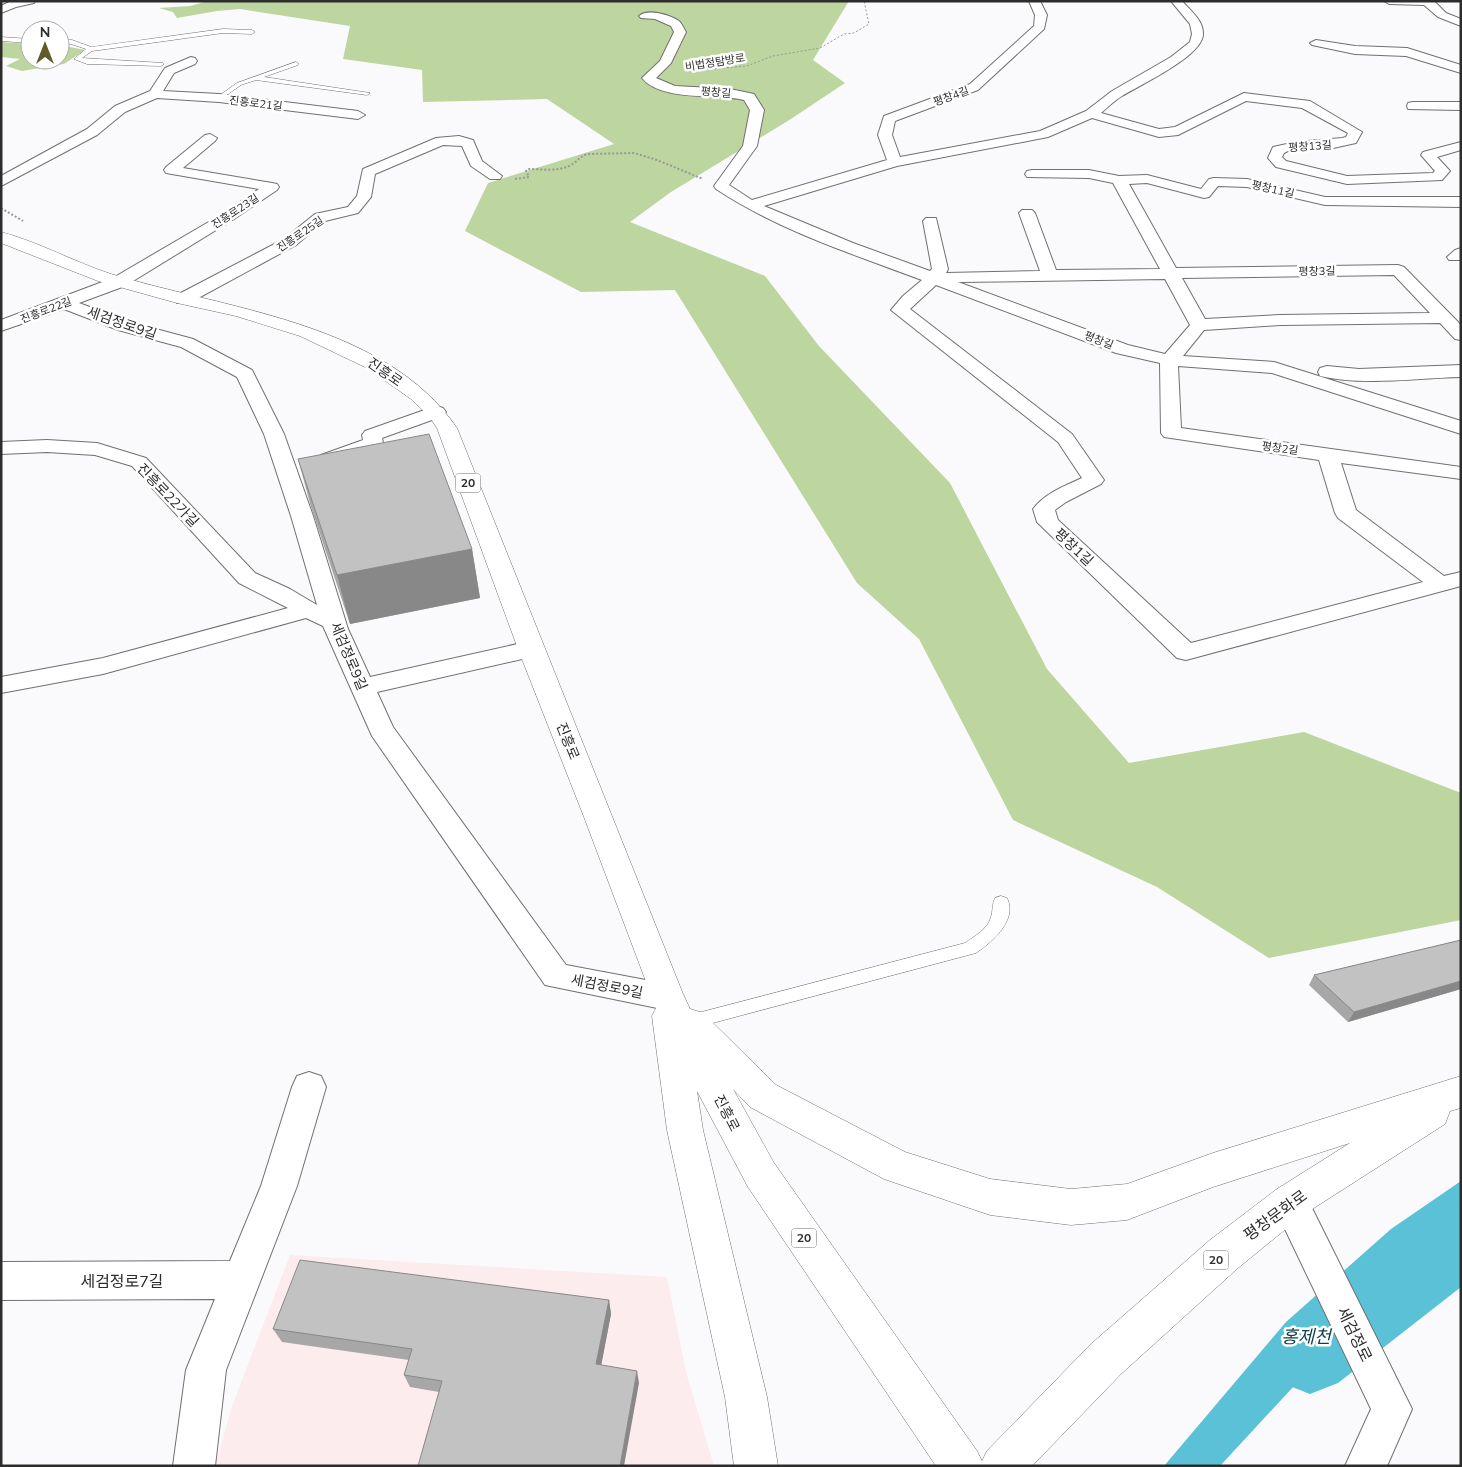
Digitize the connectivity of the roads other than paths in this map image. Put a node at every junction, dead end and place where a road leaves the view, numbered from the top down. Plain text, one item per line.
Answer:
1 (30, 1) edge
2 (1034, 1) edge
3 (1176, 1) edge
4 (1389, 1) edge
5 (1427, 2) edge
6 (1, 10) edge
7 (645, 16) dead end
8 (1461, 23) edge
9 (252, 32) dead end
10 (1, 40) edge
11 (20, 41) edge
12 (70, 42) edge
13 (1316, 43) dead end
14 (90, 49) junction
15 (191, 61) dead end
16 (161, 64) dead end
17 (296, 64) dead end
18 (1461, 69) edge
19 (255, 78) junction
20 (367, 93) dead end
21 (155, 94) junction
22 (219, 98) junction
23 (1413, 106) dead end
24 (1461, 106) edge
25 (1091, 114) junction
26 (358, 115) dead end
27 (210, 138) dead end
28 (1461, 146) edge
29 (895, 162) junction
30 (1032, 174) dead end
31 (495, 176) road end
32 (1119, 180) junction
33 (1, 182) edge
34 (1461, 202) edge
35 (750, 205) junction
36 (1027, 213) dead end
37 (931, 221) dead end
38 (1, 237) edge
39 (1170, 273) junction
40 (1050, 275) junction
41 (935, 277) junction
42 (119, 282) junction
43 (183, 299) junction
44 (65, 303) junction
45 (1444, 318) junction
46 (1199, 324) junction
47 (1, 326) edge
48 (1461, 335) edge
49 (1169, 360) junction
50 (1274, 368) junction
51 (1461, 371) edge
52 (436, 412) junction
53 (1461, 428) edge
54 (1, 448) edge
55 (1328, 454) junction
56 (302, 468) junction
57 (1461, 473) edge
58 (1461, 578) edge
59 (1440, 584) junction
60 (308, 610) junction
61 (334, 622) junction
62 (531, 649) junction
63 (1, 685) edge
64 (362, 687) junction
65 (1001, 902) dead end
66 (678, 1009) junction
67 (308, 1087) dead end
68 (1461, 1093) edge
69 (1291, 1204) junction
70 (243, 1280) junction
71 (1, 1281) edge
72 (194, 1466) edge
73 (756, 1466) edge
74 (962, 1466) edge
75 (1002, 1466) edge
76 (1366, 1466) edge

1 - 6 street
2 - 29 street, 평창4길
3 - 25 street
4 - 5 street
5 - 8 street
7 - 35 street, 평창길 / 평창길
9 - 14 lane
10 - 11 lane
12 - 14 lane
13 - 18 street
14 - 16 lane
15 - 21 street
17 - 19 lane
19 - 20 lane
19 - 22 lane
21 - 22 street, 진흥로21길
21 - 33 street, 진흥로21길
22 - 26 street, 진흥로21길
23 - 24 street
25 - 28 street, 평창13길
25 - 29 street
27 - 42 street, 진흥로23길
29 - 35 street
30 - 32 street, 평창11길
31 - 43 street, 진흥로25길
32 - 34 street, 평창11길
32 - 39 street
35 - 41 street, 평창길 / 평창길
36 - 40 street
37 - 41 street
38 - 42 main road, 진흥로 / 20
39 - 40 street, 평창3길
39 - 45 street, 평창3길
39 - 46 street
40 - 41 street, 평창3길
41 - 49 street, 평창길 / 평창길
41 - 59 street, 평창1길
42 - 43 main road, 진흥로 / 20
42 - 44 street, 진흥로22길
43 - 52 main road, 진흥로 / 20
44 - 47 street, 진흥로22길
44 - 56 street, 세검정로9길
45 - 46 street
45 - 48 street, 평창3길
46 - 49 street
49 - 50 street, 평창길 / 평창길
49 - 55 street, 평창2길
50 - 51 street
50 - 53 street, 평창길 / 평창길
52 - 56 street
52 - 62 main road, 진흥로 / 20
54 - 60 street, 진흥로22가길
55 - 57 street, 평창2길
55 - 59 street
56 - 61 street, 세검정로9길
58 - 59 street, 평창1길
60 - 61 street, 진흥로22가길
60 - 63 street
61 - 64 street, 세검정로9길
62 - 64 street
62 - 66 main road, 진흥로 / 20
64 - 66 street, 세검정로9길
65 - 66 lane
66 - 68 main road
66 - 73 main road
66 - 74 main road, 진흥로 / 20
67 - 70 street
68 - 69 main road, 평창문화로 / 20
69 - 75 main road, 평창문화로 / 20
69 - 76 street, 세검정로
70 - 71 street, 세검정로7길
70 - 72 street

